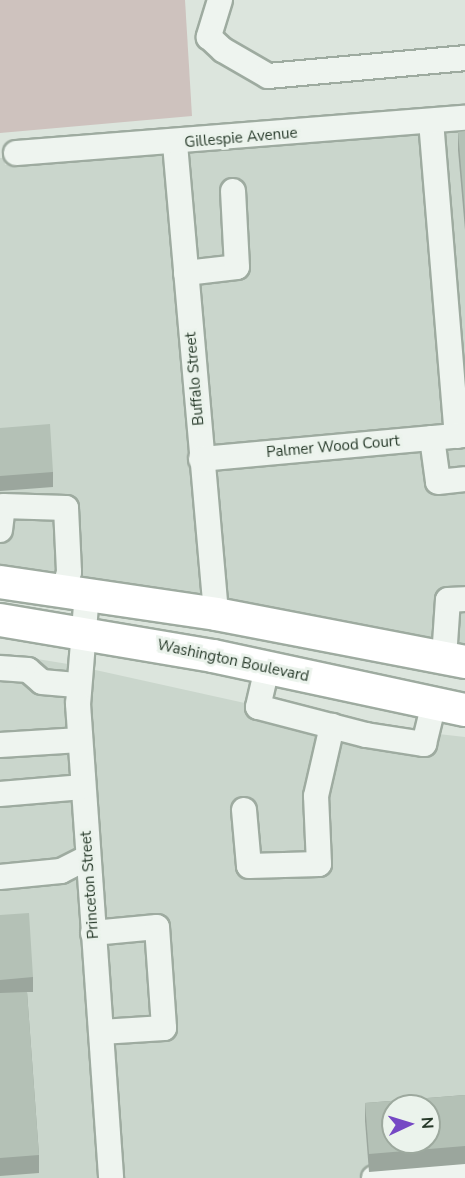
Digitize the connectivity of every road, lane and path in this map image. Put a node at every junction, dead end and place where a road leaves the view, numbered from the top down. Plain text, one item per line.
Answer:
1 (220, 0) edge
2 (465, 58) edge
3 (465, 118) edge
4 (431, 121) junction
5 (175, 144) junction
6 (16, 153) dead end
7 (233, 191) dead end
8 (186, 273) junction
9 (461, 436) edge
10 (432, 438) junction
11 (201, 459) junction
12 (465, 479) edge
13 (0, 530) edge
14 (0, 582) edge
15 (76, 591) junction
16 (465, 599) edge
17 (216, 614) junction
18 (0, 620) edge
19 (82, 631) junction
20 (455, 660) edge
21 (0, 668) edge
22 (267, 668) junction
23 (79, 685) junction
24 (434, 704) junction
25 (465, 710) edge
26 (332, 726) junction
27 (80, 740) junction
28 (0, 745) edge
29 (83, 787) junction
30 (0, 794) edge
31 (244, 810) dead end
32 (88, 857) junction
33 (0, 877) edge
34 (93, 933) junction
35 (100, 1032) junction
36 (465, 1169) edge
37 (111, 1178) edge
38 (374, 1178) edge

1 - 2 street
3 - 4 street, Gillespie Avenue
4 - 5 street, Gillespie Avenue
4 - 9 street
5 - 6 street, Gillespie Avenue
5 - 8 street, Buffalo Street
7 - 8 street
8 - 11 street, Buffalo Street
9 - 10 street, Palmer Wood Court
10 - 11 street, Palmer Wood Court
10 - 12 street
11 - 17 street, Buffalo Street
13 - 15 street, Princeton Street
14 - 15 main road
15 - 17 main road
15 - 19 street, Princeton Street
16 - 20 street
17 - 20 main road
18 - 19 main road, Washington Boulevard
19 - 22 main road, Washington Boulevard
19 - 23 street, Princeton Street
21 - 23 street
22 - 24 main road, Washington Boulevard
22 - 26 street
23 - 27 street, Princeton Street
24 - 25 main road, Washington Boulevard
24 - 26 street
26 - 31 street
27 - 28 street
27 - 29 street, Princeton Street
29 - 30 street
29 - 32 street, Princeton Street
32 - 33 street
32 - 34 street, Princeton Street
34 - 35 street, Princeton Street
34 - 35 street
35 - 37 street, Princeton Street
36 - 38 street

